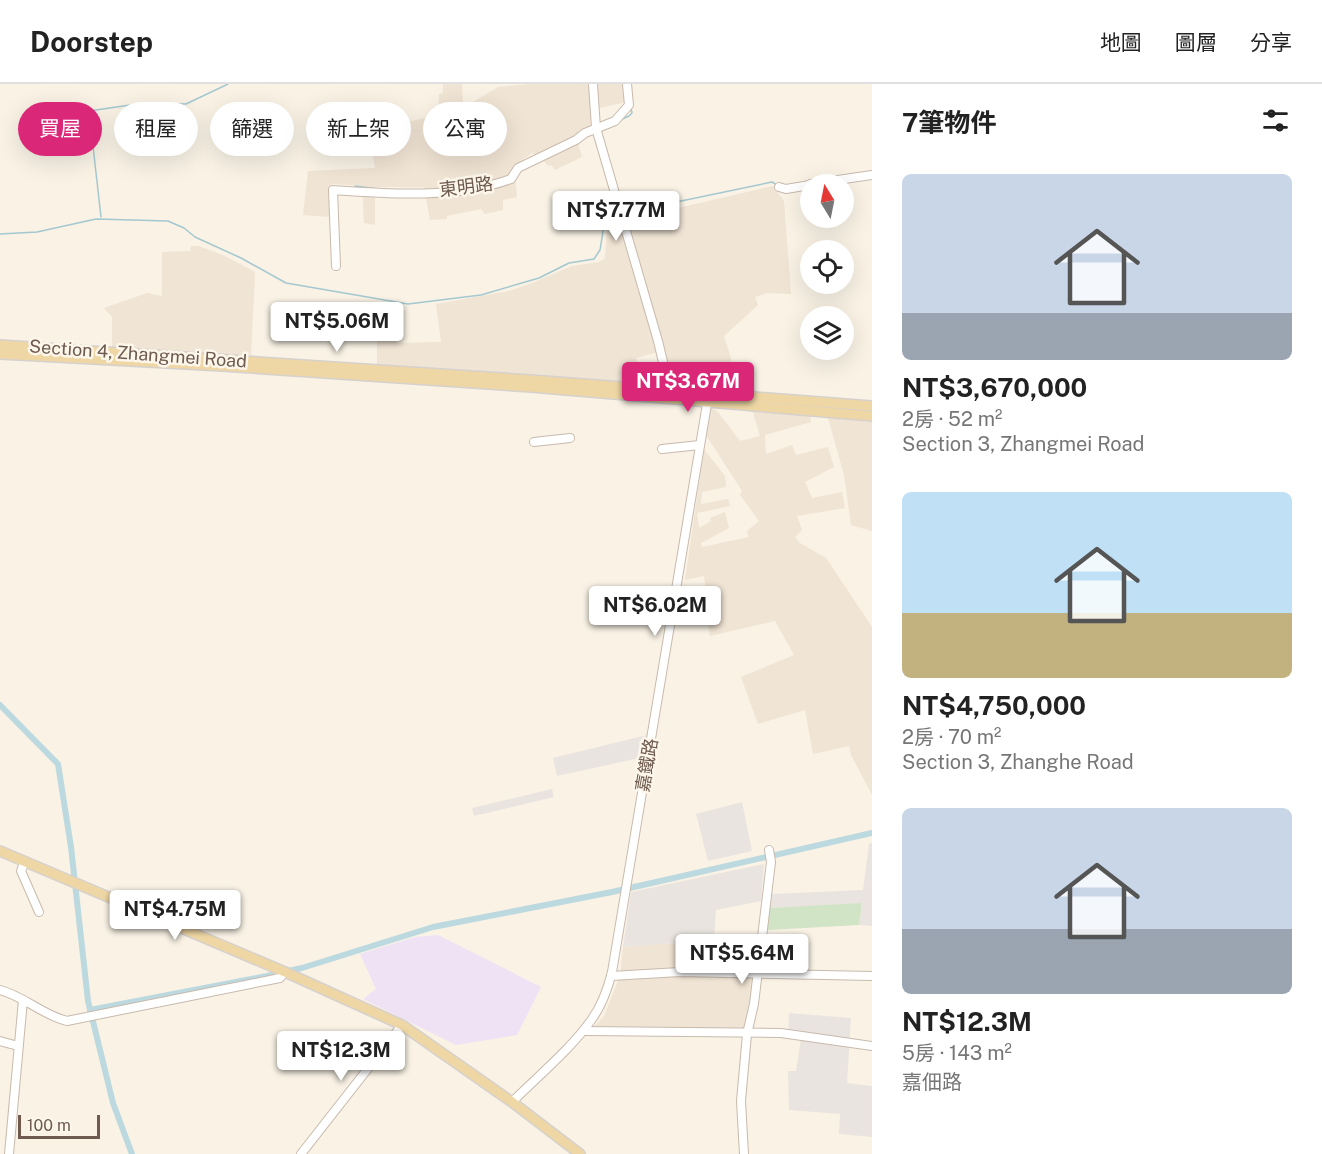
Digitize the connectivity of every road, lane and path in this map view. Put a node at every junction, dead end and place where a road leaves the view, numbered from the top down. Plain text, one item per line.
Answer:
1 (593, 84) edge
2 (627, 84) edge
3 (596, 128) junction
4 (872, 175) edge
5 (854, 178) edge
6 (779, 187) dead end
7 (800, 187) edge
8 (336, 266) dead end
9 (0, 345) edge
10 (0, 354) edge
11 (671, 394) junction
12 (708, 398) junction
13 (872, 406) edge
14 (872, 416) edge
15 (570, 438) dead end
16 (534, 442) dead end
17 (700, 445) junction
18 (662, 449) dead end
19 (0, 851) edge
20 (770, 855) dead end
21 (26, 861) junction
22 (39, 912) dead end
23 (280, 971) junction
24 (758, 972) junction
25 (611, 976) junction
26 (872, 976) edge
27 (0, 990) edge
28 (22, 1000) junction
29 (402, 1025) junction
30 (583, 1030) junction
31 (747, 1034) junction
32 (0, 1041) edge
33 (18, 1046) junction
34 (872, 1046) edge
35 (512, 1102) junction
36 (9, 1154) edge
37 (301, 1154) edge
38 (580, 1154) edge
39 (744, 1154) edge

1 - 3 street
2 - 3 street, 東明路
3 - 8 street, 東明路
3 - 11 street
4 - 5 street
6 - 7 street
9 - 11 main road, Section 4, Zhangmei Road
10 - 11 main road, Section 4, Zhangmei Road
11 - 12 main road
12 - 13 main road
12 - 14 main road
12 - 17 street, 嘉鐵路
15 - 16 street
17 - 18 street
17 - 25 street, 嘉鐵路
19 - 21 main road
20 - 24 street
21 - 22 street
21 - 23 main road
23 - 28 street
23 - 29 main road
24 - 25 street
24 - 26 street
24 - 31 street
25 - 30 street, 嘉鐵路
27 - 28 street
28 - 33 street
29 - 35 main road
29 - 37 street
30 - 31 street
30 - 35 street, 嘉鐵路
31 - 34 street
31 - 39 street
32 - 33 street
33 - 36 street
35 - 38 main road

